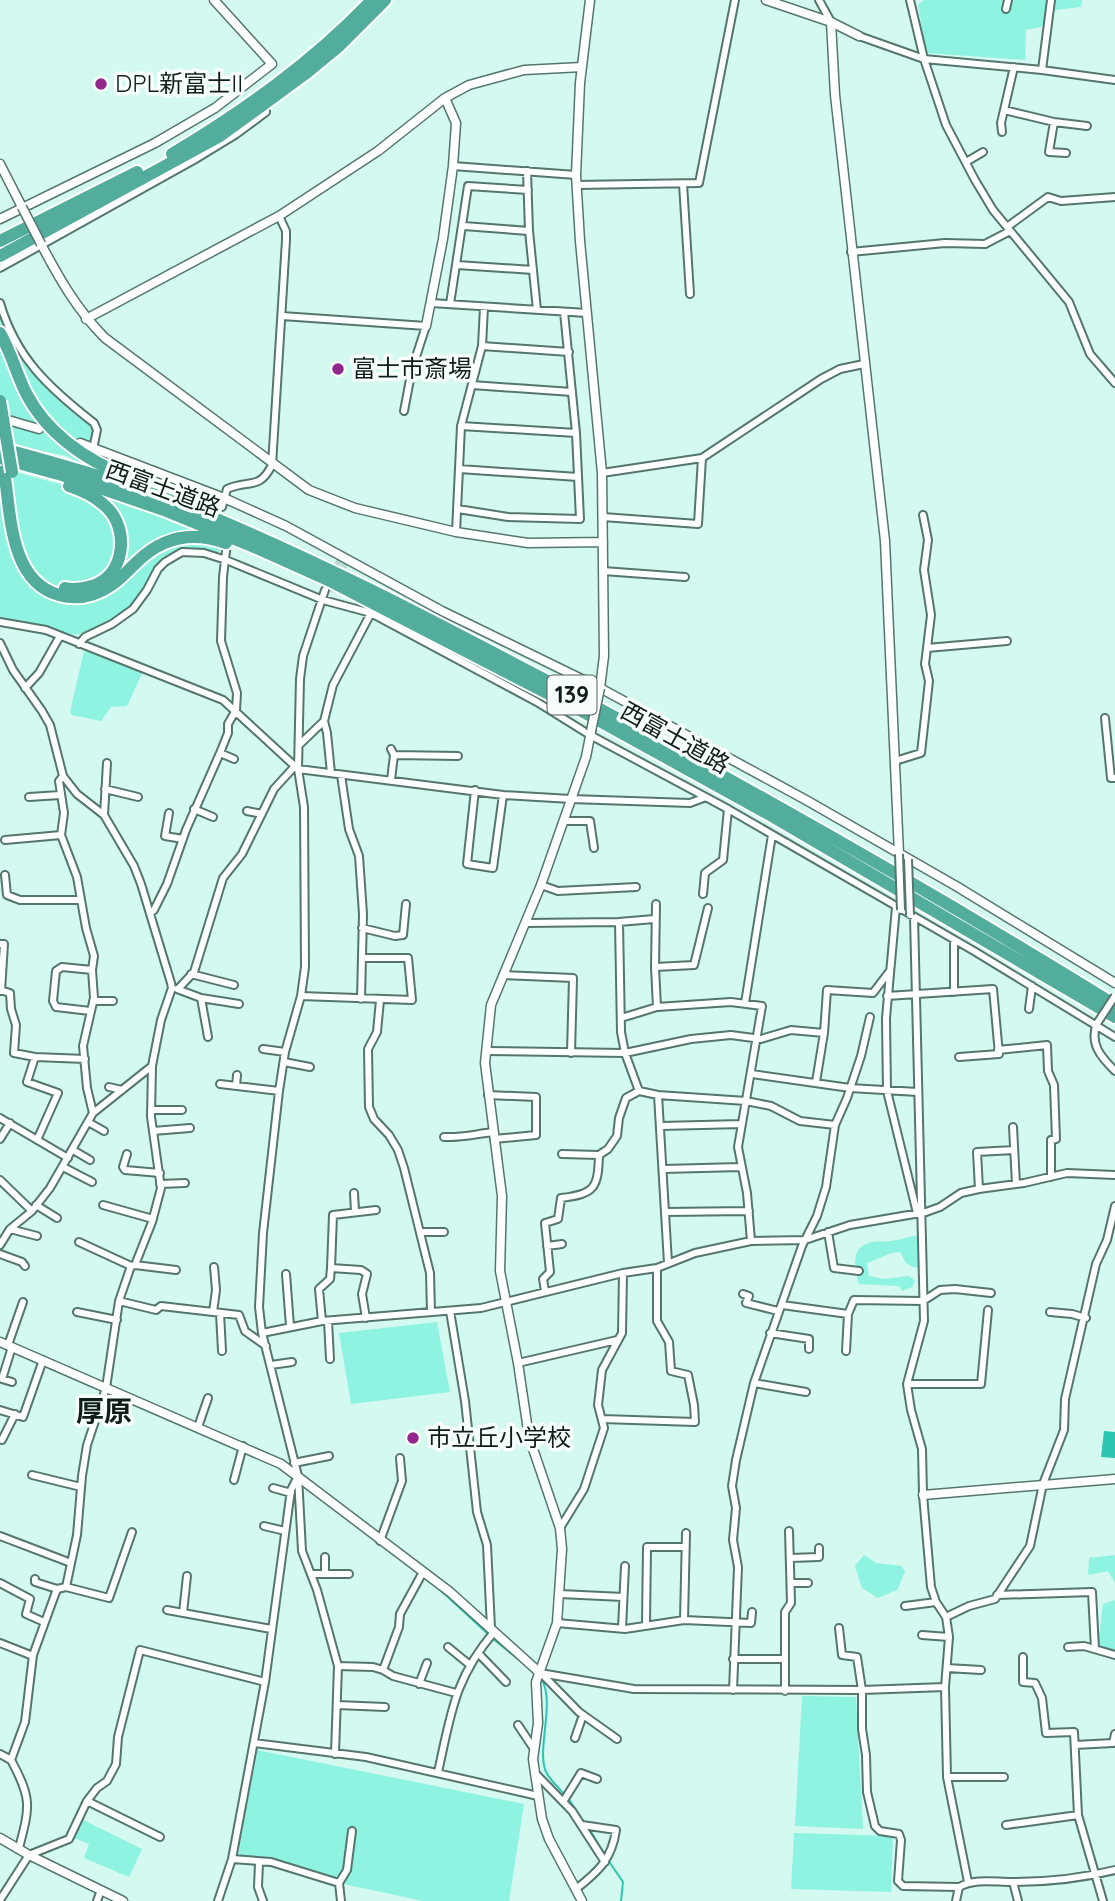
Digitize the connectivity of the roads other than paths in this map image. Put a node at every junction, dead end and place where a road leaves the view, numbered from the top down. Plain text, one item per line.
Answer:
1 (214, 0) edge
2 (372, 0) edge
3 (385, 0) edge
4 (590, 0) edge
5 (735, 0) edge
6 (766, 0) edge
7 (819, 0) edge
8 (910, 0) edge
9 (1008, 0) edge
10 (1051, 0) edge
11 (1006, 9) dead end
12 (831, 22) junction
13 (859, 36) joint
14 (924, 58) junction
15 (582, 67) junction
16 (1014, 67) junction
17 (1042, 70) junction
18 (1115, 80) edge
19 (445, 98) junction
20 (1004, 110) junction
21 (266, 112) dead end
22 (1054, 121) junction
23 (1087, 126) dead end
24 (1002, 132) dead end
25 (983, 152) dead end
26 (1066, 153) dead end
27 (966, 162) junction
28 (0, 164) edge
29 (453, 166) junction
30 (527, 171) junction
31 (576, 175) junction
32 (683, 184) junction
33 (577, 185) junction
34 (528, 190) junction
35 (1115, 197) edge
36 (22, 207) junction
37 (279, 216) junction
38 (0, 219) edge
39 (464, 226) junction
40 (1009, 229) junction
41 (529, 231) junction
42 (0, 242) edge
43 (41, 244) junction
44 (851, 252) junction
45 (0, 256) edge
46 (457, 265) junction
47 (0, 268) edge
48 (533, 270) junction
49 (690, 294) dead end
50 (0, 303) edge
51 (431, 303) junction
52 (450, 304) junction
53 (484, 307) junction
54 (537, 310) junction
55 (564, 312) junction
56 (587, 313) junction
57 (282, 316) junction
58 (86, 319) junction
59 (426, 326) junction
60 (0, 333) edge
61 (482, 346) junction
62 (569, 352) junction
63 (864, 364) junction
64 (1115, 383) edge
65 (472, 384) junction
66 (572, 392) junction
67 (0, 401) edge
68 (404, 411) dead end
69 (0, 418) edge
70 (461, 426) junction
71 (39, 429) dead end
72 (576, 433) junction
73 (80, 443) dead end
74 (0, 446) edge
75 (93, 449) junction
76 (0, 458) edge
77 (702, 458) junction
78 (272, 465) junction
79 (6, 469) edge
80 (459, 469) junction
81 (601, 473) junction
82 (578, 477) junction
83 (224, 498) junction
84 (222, 507) dead end
85 (458, 509) junction
86 (923, 515) dead end
87 (603, 517) junction
88 (456, 532) junction
89 (603, 542) junction
90 (226, 551) dead end
91 (226, 559) junction
92 (603, 571) junction
93 (685, 577) dead end
94 (329, 583) junction
95 (324, 600) junction
96 (371, 614) junction
97 (0, 622) edge
98 (60, 636) junction
99 (1007, 641) dead end
100 (0, 643) edge
101 (79, 644) junction
102 (927, 648) junction
103 (25, 688) junction
104 (600, 688) junction
105 (236, 710) junction
106 (1105, 718) dead end
107 (324, 721) junction
108 (591, 733) junction
109 (299, 746) junction
110 (220, 753) junction
111 (458, 755) dead end
112 (234, 759) dead end
113 (895, 761) junction
114 (107, 763) dead end
115 (297, 768) junction
116 (331, 773) junction
117 (341, 775) junction
118 (63, 776) junction
119 (1115, 778) edge
120 (391, 780) junction
121 (105, 789) junction
122 (475, 790) junction
123 (503, 794) junction
124 (60, 795) junction
125 (29, 797) dead end
126 (138, 797) dead end
127 (706, 797) junction
128 (571, 799) junction
129 (194, 809) junction
130 (728, 809) junction
131 (247, 811) dead end
132 (169, 813) dead end
133 (262, 814) junction
134 (104, 815) junction
135 (213, 817) dead end
136 (564, 821) junction
137 (61, 835) junction
138 (772, 835) junction
139 (183, 839) junction
140 (5, 840) dead end
141 (594, 848) dead end
142 (900, 854) junction
143 (908, 859) junction
144 (5, 874) dead end
145 (541, 885) junction
146 (636, 887) dead end
147 (703, 894) dead end
148 (80, 900) junction
149 (406, 904) dead end
150 (656, 904) dead end
151 (708, 908) dead end
152 (899, 908) junction
153 (150, 913) junction
154 (912, 916) junction
155 (654, 919) junction
156 (619, 922) junction
157 (526, 923) junction
158 (362, 928) junction
159 (954, 940) junction
160 (0, 944) edge
161 (362, 958) junction
162 (655, 967) junction
163 (92, 970) junction
164 (889, 972) junction
165 (191, 974) junction
166 (503, 975) junction
167 (1115, 983) edge
168 (234, 985) dead end
169 (1032, 986) junction
170 (175, 989) junction
171 (1, 990) edge
172 (954, 992) junction
173 (916, 995) junction
174 (301, 996) junction
175 (887, 996) junction
176 (1115, 996) edge
177 (201, 998) junction
178 (361, 999) junction
179 (380, 1000) junction
180 (93, 1001) junction
181 (113, 1001) dead end
182 (745, 1003) junction
183 (239, 1004) dead end
184 (1115, 1005) edge
185 (657, 1006) junction
186 (1029, 1009) dead end
187 (90, 1011) junction
188 (870, 1017) dead end
189 (1115, 1017) edge
190 (621, 1018) junction
191 (1097, 1023) junction
192 (824, 1033) junction
193 (208, 1037) dead end
194 (1115, 1037) edge
195 (757, 1038) junction
196 (262, 1049) dead end
197 (998, 1050) junction
198 (486, 1051) junction
199 (285, 1052) junction
200 (571, 1053) junction
201 (625, 1053) junction
202 (35, 1057) junction
203 (959, 1057) dead end
204 (85, 1059) junction
205 (284, 1062) junction
206 (152, 1066) junction
207 (310, 1067) dead end
208 (1115, 1071) edge
209 (752, 1074) junction
210 (237, 1075) dead end
211 (816, 1082) junction
212 (220, 1084) dead end
213 (236, 1086) junction
214 (109, 1087) dead end
215 (850, 1088) junction
216 (122, 1090) junction
217 (279, 1091) junction
218 (639, 1091) junction
219 (887, 1091) junction
220 (918, 1092) junction
221 (488, 1095) junction
222 (658, 1095) junction
223 (746, 1101) junction
224 (151, 1110) junction
225 (182, 1110) dead end
226 (93, 1113) junction
227 (0, 1118) edge
228 (88, 1122) junction
229 (10, 1124) junction
230 (742, 1124) junction
231 (835, 1125) junction
232 (661, 1126) junction
233 (1013, 1127) dead end
234 (190, 1128) dead end
235 (104, 1131) dead end
236 (153, 1131) junction
237 (493, 1135) junction
238 (444, 1137) dead end
239 (0, 1139) edge
240 (37, 1140) junction
241 (73, 1150) junction
242 (1014, 1150) junction
243 (127, 1154) dead end
244 (562, 1154) dead end
245 (599, 1155) junction
246 (90, 1160) dead end
247 (65, 1163) junction
248 (740, 1167) junction
249 (664, 1169) junction
250 (83, 1173) dead end
251 (160, 1173) junction
252 (1115, 1175) edge
253 (1051, 1177) junction
254 (0, 1180) edge
255 (92, 1182) dead end
256 (185, 1183) dead end
257 (160, 1184) junction
258 (1016, 1184) junction
259 (979, 1189) junction
260 (355, 1193) dead end
261 (103, 1205) dead end
262 (1115, 1206) edge
263 (34, 1208) junction
264 (376, 1210) dead end
265 (355, 1211) junction
266 (749, 1211) junction
267 (665, 1212) junction
268 (919, 1213) junction
269 (57, 1218) dead end
270 (153, 1219) junction
271 (10, 1229) junction
272 (444, 1231) dead end
273 (828, 1232) junction
274 (421, 1233) junction
275 (37, 1236) dead end
276 (805, 1240) junction
277 (751, 1241) junction
278 (79, 1242) dead end
279 (562, 1244) dead end
280 (0, 1245) edge
281 (547, 1246) junction
282 (0, 1254) edge
283 (668, 1263) junction
284 (133, 1265) junction
285 (25, 1266) dead end
286 (214, 1267) dead end
287 (331, 1268) junction
288 (657, 1268) junction
289 (176, 1270) dead end
290 (859, 1272) dead end
291 (623, 1273) junction
292 (286, 1274) dead end
293 (545, 1292) junction
294 (991, 1293) dead end
295 (743, 1294) dead end
296 (23, 1301) dead end
297 (119, 1301) junction
298 (505, 1301) junction
299 (923, 1301) junction
300 (780, 1308) junction
301 (450, 1311) junction
302 (988, 1311) dead end
303 (77, 1312) dead end
304 (216, 1312) junction
305 (431, 1312) junction
306 (1050, 1312) dead end
307 (848, 1314) junction
308 (366, 1318) junction
309 (1086, 1318) junction
310 (117, 1320) junction
311 (325, 1321) junction
312 (290, 1326) junction
313 (262, 1333) junction
314 (770, 1333) junction
315 (618, 1340) junction
316 (7, 1345) edge
317 (266, 1346) junction
318 (809, 1349) dead end
319 (222, 1351) dead end
320 (846, 1351) dead end
321 (330, 1359) dead end
322 (43, 1360) junction
323 (292, 1362) dead end
324 (518, 1363) junction
325 (271, 1365) junction
326 (12, 1382) dead end
327 (754, 1383) junction
328 (907, 1384) junction
329 (106, 1388) junction
330 (806, 1392) dead end
331 (208, 1398) dead end
332 (0, 1410) edge
333 (15, 1414) junction
334 (602, 1419) junction
335 (198, 1427) junction
336 (2, 1440) dead end
337 (243, 1446) junction
338 (329, 1456) dead end
339 (400, 1458) dead end
340 (295, 1463) junction
341 (32, 1475) dead end
342 (298, 1476) junction
343 (1115, 1479) edge
344 (234, 1480) dead end
345 (1043, 1484) junction
346 (81, 1488) junction
347 (273, 1488) dead end
348 (291, 1493) junction
349 (923, 1495) junction
350 (264, 1526) dead end
351 (560, 1528) junction
352 (285, 1531) junction
353 (789, 1531) dead end
354 (132, 1532) dead end
355 (686, 1533) dead end
356 (0, 1536) edge
357 (380, 1541) junction
358 (685, 1548) junction
359 (819, 1548) dead end
360 (326, 1557) dead end
361 (790, 1558) junction
362 (71, 1563) junction
363 (625, 1566) dead end
364 (311, 1574) junction
365 (326, 1574) junction
366 (349, 1574) dead end
367 (187, 1576) dead end
368 (421, 1576) junction
369 (35, 1578) dead end
370 (0, 1583) edge
371 (791, 1583) junction
372 (808, 1583) dead end
373 (66, 1587) junction
374 (57, 1589) junction
375 (560, 1594) junction
376 (997, 1595) junction
377 (623, 1597) junction
378 (936, 1602) junction
379 (905, 1606) dead end
380 (167, 1610) dead end
381 (752, 1612) dead end
382 (183, 1613) junction
383 (946, 1617) junction
384 (684, 1619) junction
385 (44, 1622) junction
386 (557, 1623) junction
387 (734, 1623) junction
388 (646, 1624) junction
389 (622, 1628) junction
390 (839, 1628) dead end
391 (271, 1629) junction
392 (491, 1633) junction
393 (922, 1635) dead end
394 (949, 1637) junction
395 (0, 1643) edge
396 (448, 1647) dead end
397 (1068, 1647) dead end
398 (1096, 1649) junction
399 (478, 1653) junction
400 (1115, 1655) edge
401 (33, 1656) junction
402 (1023, 1657) dead end
403 (733, 1659) junction
404 (784, 1659) junction
405 (427, 1662) dead end
406 (470, 1665) junction
407 (338, 1667) junction
408 (947, 1668) junction
409 (383, 1670) junction
410 (981, 1670) dead end
411 (539, 1676) junction
412 (265, 1682) junction
413 (506, 1682) dead end
414 (419, 1684) junction
415 (945, 1687) junction
416 (733, 1690) junction
417 (785, 1690) junction
418 (862, 1690) junction
419 (456, 1693) junction
420 (337, 1705) junction
421 (385, 1707) dead end
422 (583, 1715) junction
423 (518, 1725) dead end
424 (1115, 1734) edge
425 (575, 1738) dead end
426 (617, 1739) dead end
427 (254, 1743) junction
428 (1075, 1745) junction
429 (534, 1749) junction
430 (0, 1754) edge
431 (335, 1754) junction
432 (11, 1760) junction
433 (438, 1772) junction
434 (535, 1773) junction
435 (947, 1777) junction
436 (1004, 1777) dead end
437 (597, 1779) dead end
438 (538, 1796) junction
439 (565, 1799) junction
440 (87, 1801) junction
441 (1078, 1815) junction
442 (585, 1825) junction
443 (1006, 1825) dead end
444 (352, 1831) dead end
445 (160, 1837) dead end
446 (0, 1838) edge
447 (19, 1848) junction
448 (29, 1855) junction
449 (232, 1859) junction
450 (607, 1859) junction
451 (259, 1863) junction
452 (1115, 1870) edge
453 (1097, 1875) junction
454 (968, 1882) junction
455 (1013, 1882) junction
456 (339, 1883) junction
457 (959, 1887) junction
458 (576, 1889) junction
459 (102, 1890) junction
460 (0, 1900) edge
461 (97, 1901) edge
462 (123, 1901) edge
463 (218, 1901) edge
464 (263, 1901) edge
465 (341, 1901) edge
466 (582, 1901) edge
467 (956, 1901) edge
468 (1018, 1901) edge
469 (1103, 1901) edge

1 - 36 street
2 - 42 highway
3 - 45 highway
4 - 15 street
5 - 32 street
6 - 12 street
7 - 12 street
8 - 14 street
9 - 11 street
10 - 17 street
12 - 13 street
12 - 44 street
13 - 14 street
14 - 16 street
14 - 27 street
15 - 19 street
15 - 31 street
16 - 17 street
16 - 20 street
17 - 18 street
19 - 29 street
19 - 37 street
20 - 22 street
20 - 24 street
21 - 43 street
22 - 23 street
22 - 26 street
25 - 27 street
27 - 40 street
28 - 36 street
29 - 30 street
29 - 51 street
30 - 31 street
30 - 34 street
31 - 33 street
32 - 33 street
32 - 49 street
33 - 56 street
34 - 39 street
34 - 41 street
35 - 40 street
36 - 38 street
36 - 43 street, bridge
37 - 57 street
37 - 58 street
39 - 41 street
39 - 46 street
40 - 44 street
40 - 64 street
41 - 48 street
43 - 47 street
43 - 58 street
44 - 63 street
46 - 48 street
46 - 52 street
48 - 54 street
50 - 75 street
51 - 52 street
51 - 59 street
52 - 53 street
53 - 54 street
53 - 61 street
54 - 55 street
55 - 56 street
55 - 62 street
56 - 81 street
57 - 59 street
57 - 78 street
58 - 78 street
59 - 68 street
60 - 94 highway
61 - 62 street
61 - 65 street
62 - 66 street
63 - 77 street
63 - 113 street
65 - 66 street
65 - 70 street
66 - 72 street
67 - 79 highway, bridge
69 - 71 street
70 - 72 street
70 - 80 street
72 - 82 street
73 - 75 street
74 - 79 highway
74 - 94 highway, 西富士道路 / 139
75 - 83 street
76 - 94 highway, 西富士道路 / 139
77 - 81 street
77 - 87 street
78 - 83 street
78 - 88 street
79 - 79 highway
79 - 94 highway
80 - 82 street
80 - 85 street
81 - 87 street
82 - 85 street
83 - 84 street
83 - 104 street
85 - 88 street
86 - 102 street
87 - 89 street
88 - 89 street
89 - 92 street
90 - 91 street
91 - 95 street
91 - 101 street
91 - 105 street
92 - 93 street
92 - 104 street
94 - 95 street
94 - 184 highway, 西富士道路 / 139
94 - 189 highway, 西富士道路 / 139
95 - 96 street
95 - 109 street
96 - 107 street
96 - 108 street
97 - 98 street
98 - 101 street
98 - 103 street
99 - 102 street
100 - 103 street
101 - 105 street
102 - 113 street
103 - 118 street
104 - 108 street, bridge
104 - 142 street
105 - 110 street
105 - 115 street
106 - 119 street
107 - 109 street
107 - 116 street
108 - 127 street
108 - 128 street
109 - 115 street
110 - 112 street
110 - 129 street
111 - 120 street
113 - 142 street
114 - 121 street
115 - 116 street
115 - 133 street
115 - 174 street
116 - 117 street
117 - 120 street
117 - 158 street
118 - 124 street
118 - 134 street
120 - 122 street
121 - 126 street
121 - 134 street
122 - 123 street
122 - 123 street
123 - 128 street
124 - 125 street
124 - 137 street
127 - 128 street
127 - 130 street
128 - 136 street
129 - 135 street
129 - 139 street
130 - 138 street
130 - 147 street
131 - 133 street
132 - 139 street
133 - 165 street
134 - 153 street
136 - 141 street
136 - 145 street
137 - 140 street
137 - 148 street
138 - 152 street
138 - 182 street
139 - 153 street
142 - 143 street
142 - 152 street, bridge
143 - 154 street, bridge
143 - 167 street
144 - 148 street
145 - 146 street
145 - 157 street
148 - 163 street
149 - 158 street
150 - 155 street
151 - 162 street
152 - 154 street
152 - 164 street
153 - 170 street
154 - 159 street
154 - 173 street
155 - 156 street
155 - 162 street
156 - 157 street
156 - 190 street
157 - 166 street
158 - 161 street
159 - 169 street
159 - 172 street
160 - 171 street
161 - 178 street
161 - 179 street
162 - 185 street
163 - 180 street
163 - 187 street
164 - 175 street
164 - 192 street
165 - 168 street
165 - 170 street
166 - 198 street
166 - 200 street
169 - 186 street
169 - 191 street
170 - 177 street
170 - 206 street
171 - 202 street
172 - 173 street
172 - 197 street
173 - 175 street
173 - 220 street
174 - 178 street
174 - 199 street
175 - 219 street
176 - 191 street, bridge
177 - 183 street
177 - 193 street
178 - 179 street
179 - 274 street
180 - 181 street
180 - 187 street
182 - 185 street
182 - 195 street
185 - 190 street
187 - 204 street
188 - 215 street
190 - 201 street
191 - 194 street
191 - 208 street
192 - 195 street
192 - 211 street
195 - 201 street
195 - 209 street
196 - 199 street
197 - 203 street
197 - 253 street
198 - 200 street
198 - 221 street
199 - 205 street
200 - 201 street
201 - 218 street
202 - 204 street
202 - 240 street
204 - 226 street
205 - 207 street
205 - 217 street
206 - 216 street
206 - 224 street
209 - 211 street
209 - 223 street
210 - 213 street
211 - 215 street
212 - 213 street
213 - 217 street
214 - 216 street
215 - 219 street
215 - 231 street
216 - 226 street
217 - 313 street
218 - 222 street
218 - 245 street
219 - 220 street
219 - 268 street
220 - 268 street
221 - 237 street
221 - 237 street
222 - 223 street
222 - 232 street
223 - 230 street
223 - 231 street
224 - 225 street
224 - 236 street
226 - 228 street
227 - 229 street
228 - 235 street
228 - 241 street
229 - 239 street
229 - 240 street
230 - 232 street
230 - 248 street
231 - 276 street
232 - 249 street
233 - 242 street
234 - 236 street
236 - 251 street
237 - 238 street
237 - 298 street
240 - 247 street
241 - 246 street
241 - 247 street
242 - 258 street
242 - 259 street
243 - 251 street
244 - 245 street
245 - 281 street
247 - 250 street
247 - 255 street
247 - 263 street
248 - 249 street
248 - 266 street
249 - 267 street
251 - 257 street
252 - 253 street
253 - 258 street
254 - 263 street
256 - 257 street
257 - 270 street
258 - 259 street
259 - 268 street
260 - 265 street
261 - 270 street
262 - 309 street
263 - 269 street
263 - 271 street
264 - 265 street
265 - 287 street
266 - 267 street
266 - 277 street
267 - 283 street
268 - 273 street
268 - 299 street
270 - 284 street
271 - 275 street
271 - 280 street
272 - 274 street
273 - 276 street
273 - 290 street
274 - 305 street
276 - 277 street
276 - 300 street
277 - 283 street
278 - 284 street
279 - 281 street
281 - 293 street
282 - 285 street
283 - 288 street
284 - 289 street
284 - 297 street
286 - 304 street
287 - 308 street
287 - 311 street
288 - 291 street
288 - 334 street
291 - 293 street
291 - 315 street
292 - 312 street
293 - 298 street
294 - 299 street
295 - 300 street
296 - 316 street
297 - 304 street
297 - 310 street
298 - 301 street
298 - 324 street
299 - 307 street
299 - 328 street
300 - 307 street
300 - 314 street
301 - 305 street
301 - 392 street
302 - 328 street
303 - 310 street
304 - 317 street
304 - 319 street
305 - 308 street
306 - 309 street
307 - 320 street
308 - 311 street
309 - 345 street
310 - 329 street
311 - 312 street
311 - 321 street
312 - 313 street
313 - 317 street
314 - 318 street
314 - 327 street
315 - 324 street
315 - 334 street
316 - 322 street
316 - 326 street
317 - 325 street
322 - 329 street
322 - 333 street
323 - 325 street
324 - 351 street
325 - 340 street
327 - 330 street
327 - 387 street
328 - 349 street
329 - 335 street
329 - 346 street
331 - 335 street
332 - 333 street
333 - 336 street
334 - 351 street
335 - 337 street
337 - 342 street
337 - 344 street
338 - 340 street
339 - 357 street
340 - 342 street
341 - 346 street
342 - 348 street
342 - 357 street
342 - 364 street
343 - 345 street
345 - 349 street
345 - 376 street
346 - 362 street
347 - 348 street
348 - 352 street
349 - 378 street
350 - 352 street
351 - 375 street
352 - 391 street
353 - 361 street
354 - 373 street
355 - 358 street
356 - 362 street
357 - 368 street
358 - 384 street
358 - 388 street
359 - 361 street
360 - 365 street
361 - 371 street
362 - 373 street
363 - 377 street
364 - 365 street
364 - 407 street
365 - 366 street
367 - 382 street
368 - 392 street
368 - 409 street
369 - 374 street
370 - 385 street
371 - 372 street
371 - 404 street
373 - 374 street
374 - 385 street
375 - 377 street
375 - 386 street
376 - 383 street
376 - 398 street
377 - 389 street
378 - 379 street
378 - 383 street
380 - 382 street
381 - 387 street
382 - 391 street
383 - 394 street
384 - 387 street
384 - 388 street
385 - 401 street
386 - 389 street
386 - 411 street
387 - 403 street
388 - 389 street
390 - 418 street
391 - 412 street
392 - 399 street
392 - 411 street
393 - 394 street
394 - 408 street
395 - 401 street
396 - 406 street
397 - 398 street
398 - 400 street
399 - 406 street
399 - 413 street
401 - 432 street
402 - 428 street
403 - 404 street
403 - 416 street
404 - 417 street
405 - 414 street
406 - 419 street
407 - 409 street
407 - 420 street
408 - 410 street
408 - 415 street
409 - 414 street
411 - 416 street
411 - 422 street
411 - 429 street
412 - 427 street
412 - 440 street
414 - 419 street
415 - 418 street
415 - 435 street
416 - 417 street
417 - 418 street
418 - 457 street
419 - 433 street
420 - 421 street
420 - 431 street
422 - 425 street
422 - 426 street
423 - 429 street
424 - 428 street
427 - 431 street
427 - 449 street
428 - 441 street
429 - 434 street
430 - 432 street
431 - 433 street
432 - 447 street
433 - 438 street
434 - 438 street
434 - 439 street
435 - 436 street
435 - 454 street
437 - 439 street
438 - 458 street
439 - 442 street
440 - 445 street
440 - 448 street
441 - 443 street
441 - 453 street
442 - 450 street
442 - 450 street
444 - 456 street
446 - 447 street
447 - 448 street
448 - 459 street
448 - 460 street
449 - 451 street
449 - 463 street
450 - 458 street
451 - 456 street
451 - 464 street
452 - 453 street
453 - 455 street
453 - 469 street
454 - 455 street
454 - 457 street
455 - 468 street
456 - 465 street
457 - 467 street
458 - 466 street
459 - 461 street
459 - 462 street

